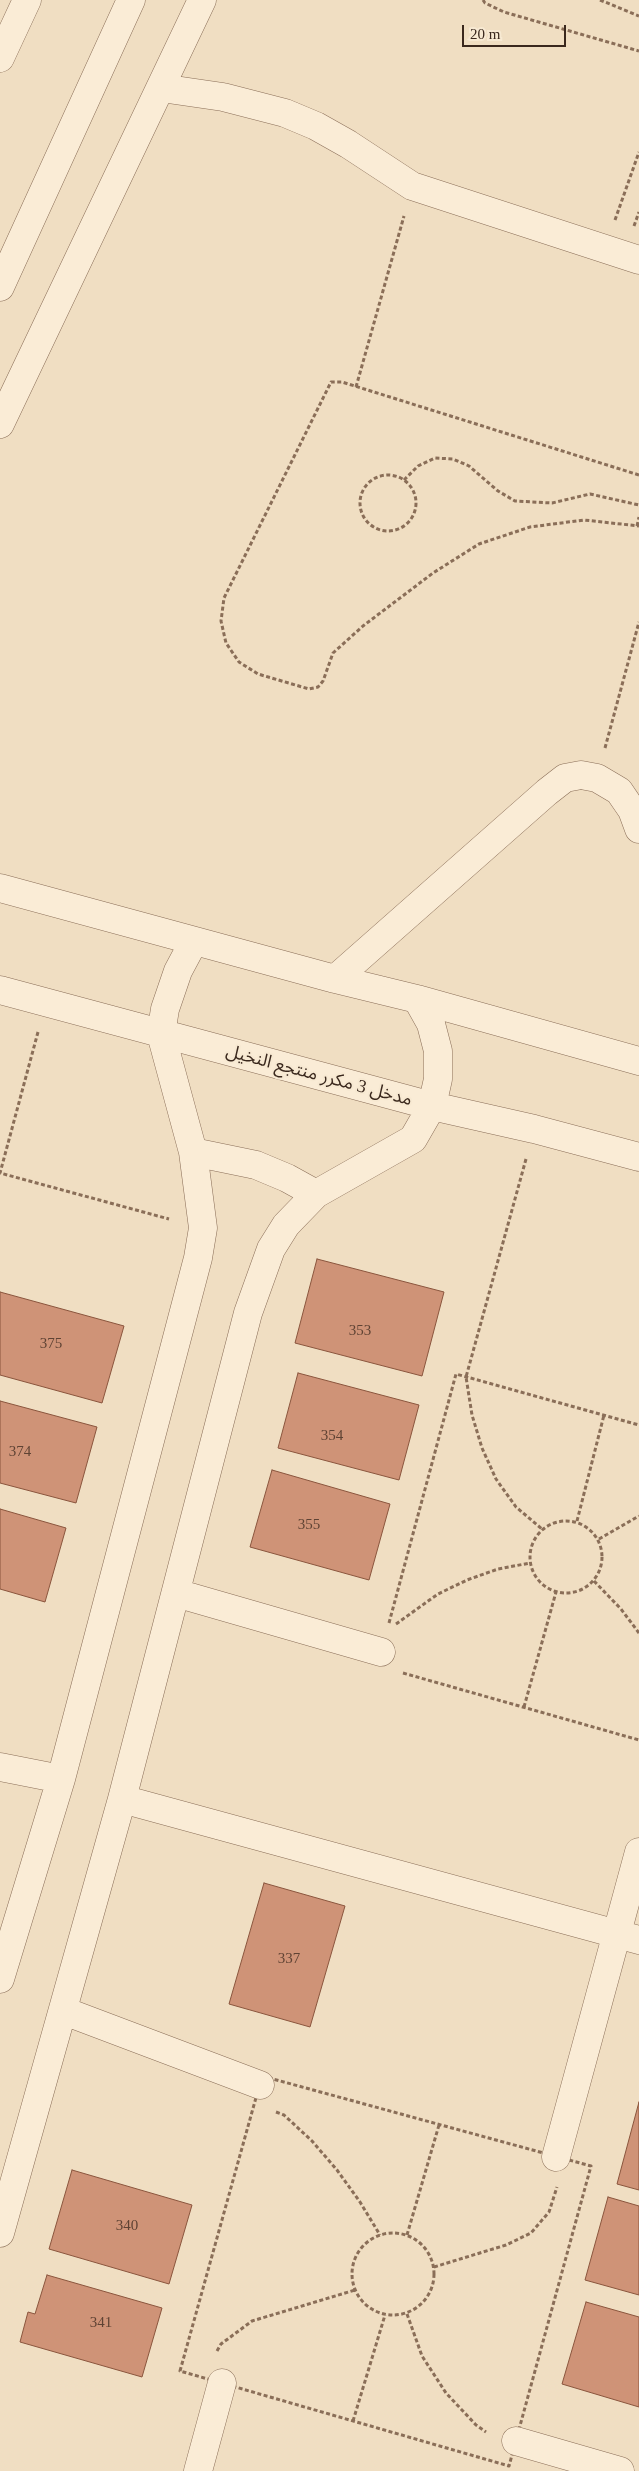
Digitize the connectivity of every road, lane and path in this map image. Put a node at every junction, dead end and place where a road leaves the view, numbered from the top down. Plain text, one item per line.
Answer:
1 (27, 0) edge
2 (131, 0) edge
3 (202, 0) edge
4 (483, 0) edge
5 (600, 0) edge
6 (639, 16) edge
7 (639, 51) edge
8 (0, 58) edge
9 (161, 88) junction
10 (639, 152) edge
11 (412, 186) junction
12 (604, 249) junction
13 (639, 260) edge
14 (0, 287) edge
15 (356, 387) junction
16 (0, 424) edge
17 (639, 475) edge
18 (404, 480) junction
19 (639, 504) edge
20 (639, 518) edge
21 (638, 526) edge
22 (639, 622) edge
23 (597, 778) junction
24 (639, 829) edge
25 (0, 888) edge
26 (194, 941) junction
27 (335, 979) junction
28 (0, 990) edge
29 (418, 999) junction
30 (46, 1002) junction
31 (161, 1034) junction
32 (639, 1061) edge
33 (432, 1106) junction
34 (534, 1129) junction
35 (193, 1152) junction
36 (639, 1158) edge
37 (316, 1194) junction
38 (203, 1228) junction
39 (466, 1377) junction
40 (604, 1415) junction
41 (639, 1425) edge
42 (639, 1516) edge
43 (576, 1521) junction
44 (542, 1529) junction
45 (599, 1539) junction
46 (530, 1563) junction
47 (594, 1581) junction
48 (556, 1592) junction
49 (176, 1593) junction
50 (639, 1633) edge
51 (384, 1642) junction
52 (524, 1707) junction
53 (639, 1740) edge
54 (0, 1767) edge
55 (61, 1779) junction
56 (122, 1799) junction
57 (639, 1852) edge
58 (628, 1937) edge
59 (0, 1979) edge
60 (64, 2010) junction
61 (261, 2101) junction
62 (439, 2125) junction
63 (561, 2161) junction
64 (557, 2186) dead end
65 (0, 2233) edge
66 (380, 2235) junction
67 (407, 2235) junction
68 (434, 2267) junction
69 (355, 2290) junction
70 (407, 2314) junction
71 (385, 2315) junction
72 (216, 2352) dead end
73 (209, 2376) junction
74 (353, 2421) junction
75 (506, 2443) junction
76 (198, 2471) edge
77 (620, 2471) edge

1 - 8 street
2 - 14 street
3 - 9 street
4 - 7 path
5 - 6 path
9 - 11 street
9 - 16 street
10 - 12 path
11 - 12 street
11 - 15 path
12 - 13 street
15 - 17 path
15 - 21 path
18 - 18 path
18 - 19 path
20 - 21 path
22 - 23 path
23 - 24 street
23 - 27 street
25 - 26 street
26 - 27 street
26 - 31 street
27 - 29 street
28 - 30 street, مدخل 3 مكرر منتجع النخيل
29 - 32 street
29 - 33 street
30 - 31 street, مدخل 3 مكرر منتجع النخيل
30 - 38 path
31 - 33 street, مدخل 3 مكرر منتجع النخيل
31 - 35 street
33 - 34 street, مدخل 3 مكرر منتجع النخيل
33 - 37 street
34 - 36 street, مدخل 3 مكرر منتجع النخيل
34 - 39 path
35 - 37 street
35 - 38 street
37 - 49 street
38 - 55 street
39 - 40 path
39 - 44 path
39 - 51 path
40 - 41 path
40 - 43 path
42 - 45 path
43 - 44 path
43 - 45 path
44 - 46 path
45 - 47 path
46 - 48 path
46 - 51 path
47 - 48 path
47 - 50 path
48 - 52 path
49 - 51 street
49 - 56 street
51 - 52 path
52 - 53 path
54 - 55 street
55 - 59 street
56 - 58 street
56 - 60 street
57 - 58 street
58 - 63 street
60 - 61 street
60 - 65 street
61 - 62 path
61 - 66 path
61 - 73 path
62 - 63 path
62 - 67 path
63 - 75 path
64 - 68 path
66 - 67 path
66 - 69 path
67 - 68 path
68 - 70 path
69 - 71 path
69 - 72 path
70 - 71 path
70 - 75 path
71 - 74 path
73 - 74 path
73 - 76 street
74 - 75 path
75 - 77 street

